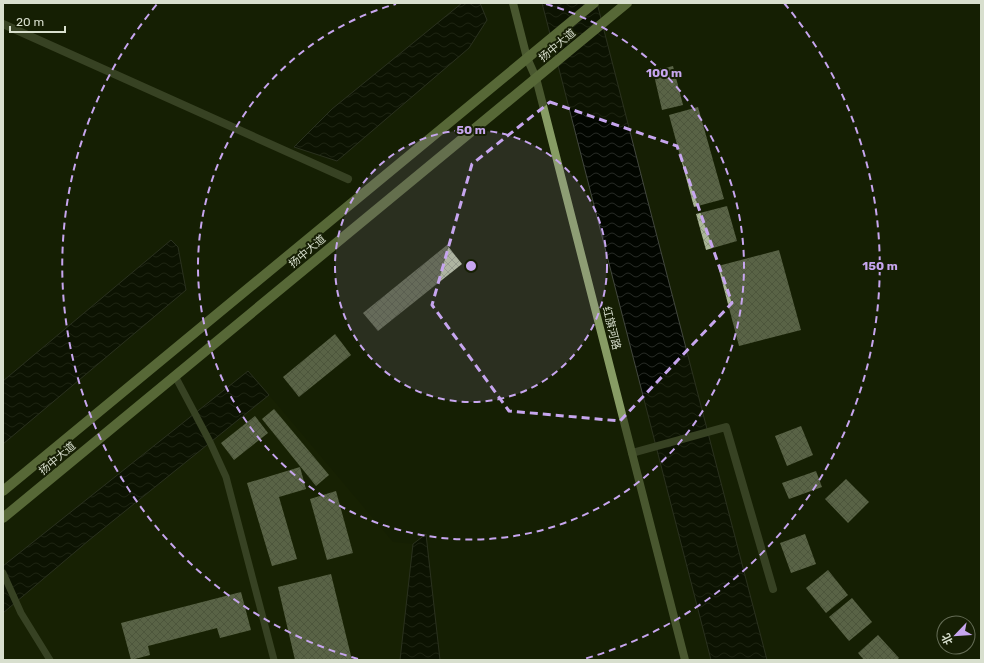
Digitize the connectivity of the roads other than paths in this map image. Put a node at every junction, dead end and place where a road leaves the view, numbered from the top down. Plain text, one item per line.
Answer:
1 (513, 3) edge
2 (594, 3) edge
3 (627, 3) edge
4 (3, 24) edge
5 (527, 58) junction
6 (536, 78) junction
7 (348, 180) dead end
8 (175, 376) junction
9 (632, 453) junction
10 (3, 491) edge
11 (3, 518) edge
12 (3, 573) edge
13 (773, 589) dead end
14 (50, 660) edge
15 (274, 660) edge
16 (685, 660) edge

1 - 5 street, 红旗河路
2 - 5 main road, 扬中大道
3 - 6 main road, 扬中大道
4 - 7 street
5 - 6 street, 红旗河路
5 - 10 main road, 扬中大道
6 - 8 main road, 扬中大道
6 - 9 street, 红旗河路
8 - 11 main road, 扬中大道
8 - 15 lane
9 - 13 street
9 - 16 street, 红旗河路
12 - 14 lane

